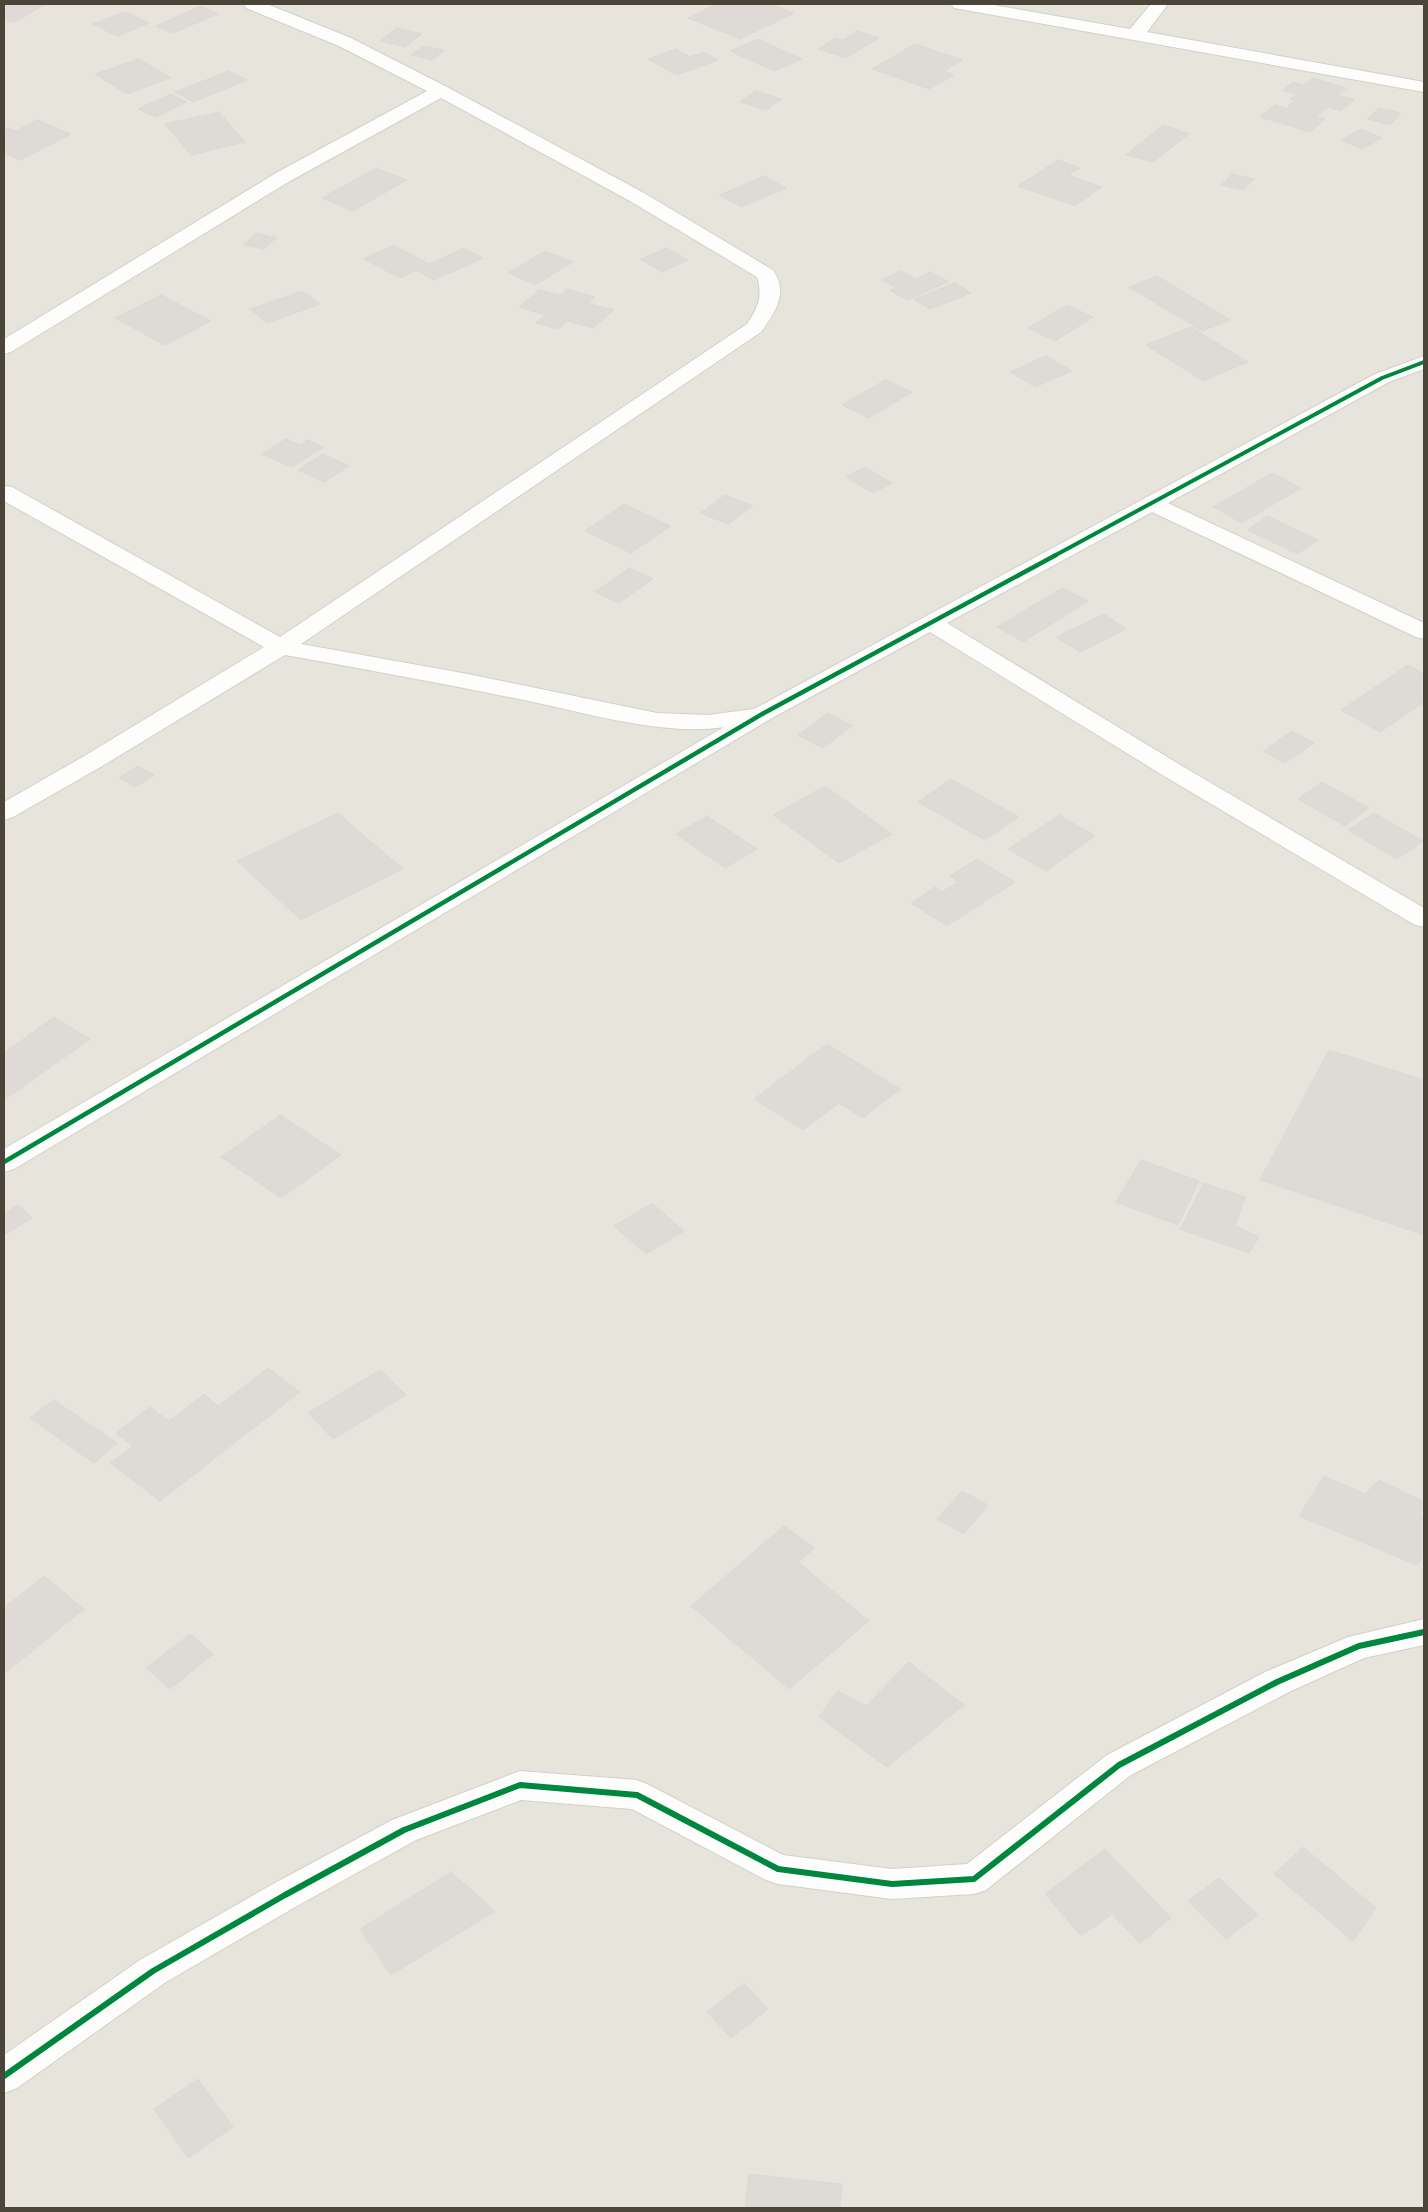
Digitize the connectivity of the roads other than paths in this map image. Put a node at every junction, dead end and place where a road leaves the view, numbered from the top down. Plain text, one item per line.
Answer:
1 (252, 4) edge
2 (960, 4) edge
3 (1160, 4) edge
4 (1135, 35) junction
5 (1424, 87) edge
6 (441, 91) junction
7 (4, 348) edge
8 (1424, 362) edge
9 (4, 492) edge
10 (1153, 504) junction
11 (930, 622) junction
12 (1424, 632) edge
13 (281, 647) junction
14 (764, 713) junction
15 (4, 812) edge
16 (1424, 919) edge
17 (4, 1162) edge
18 (1424, 1632) edge
19 (4, 2076) edge

1 - 6 street
2 - 4 street
3 - 4 street
4 - 5 street
6 - 7 street
6 - 13 street
8 - 10 street
9 - 13 street
10 - 11 street
10 - 12 street
11 - 14 street
11 - 16 street
13 - 14 street
13 - 15 street
14 - 17 street
18 - 19 street

